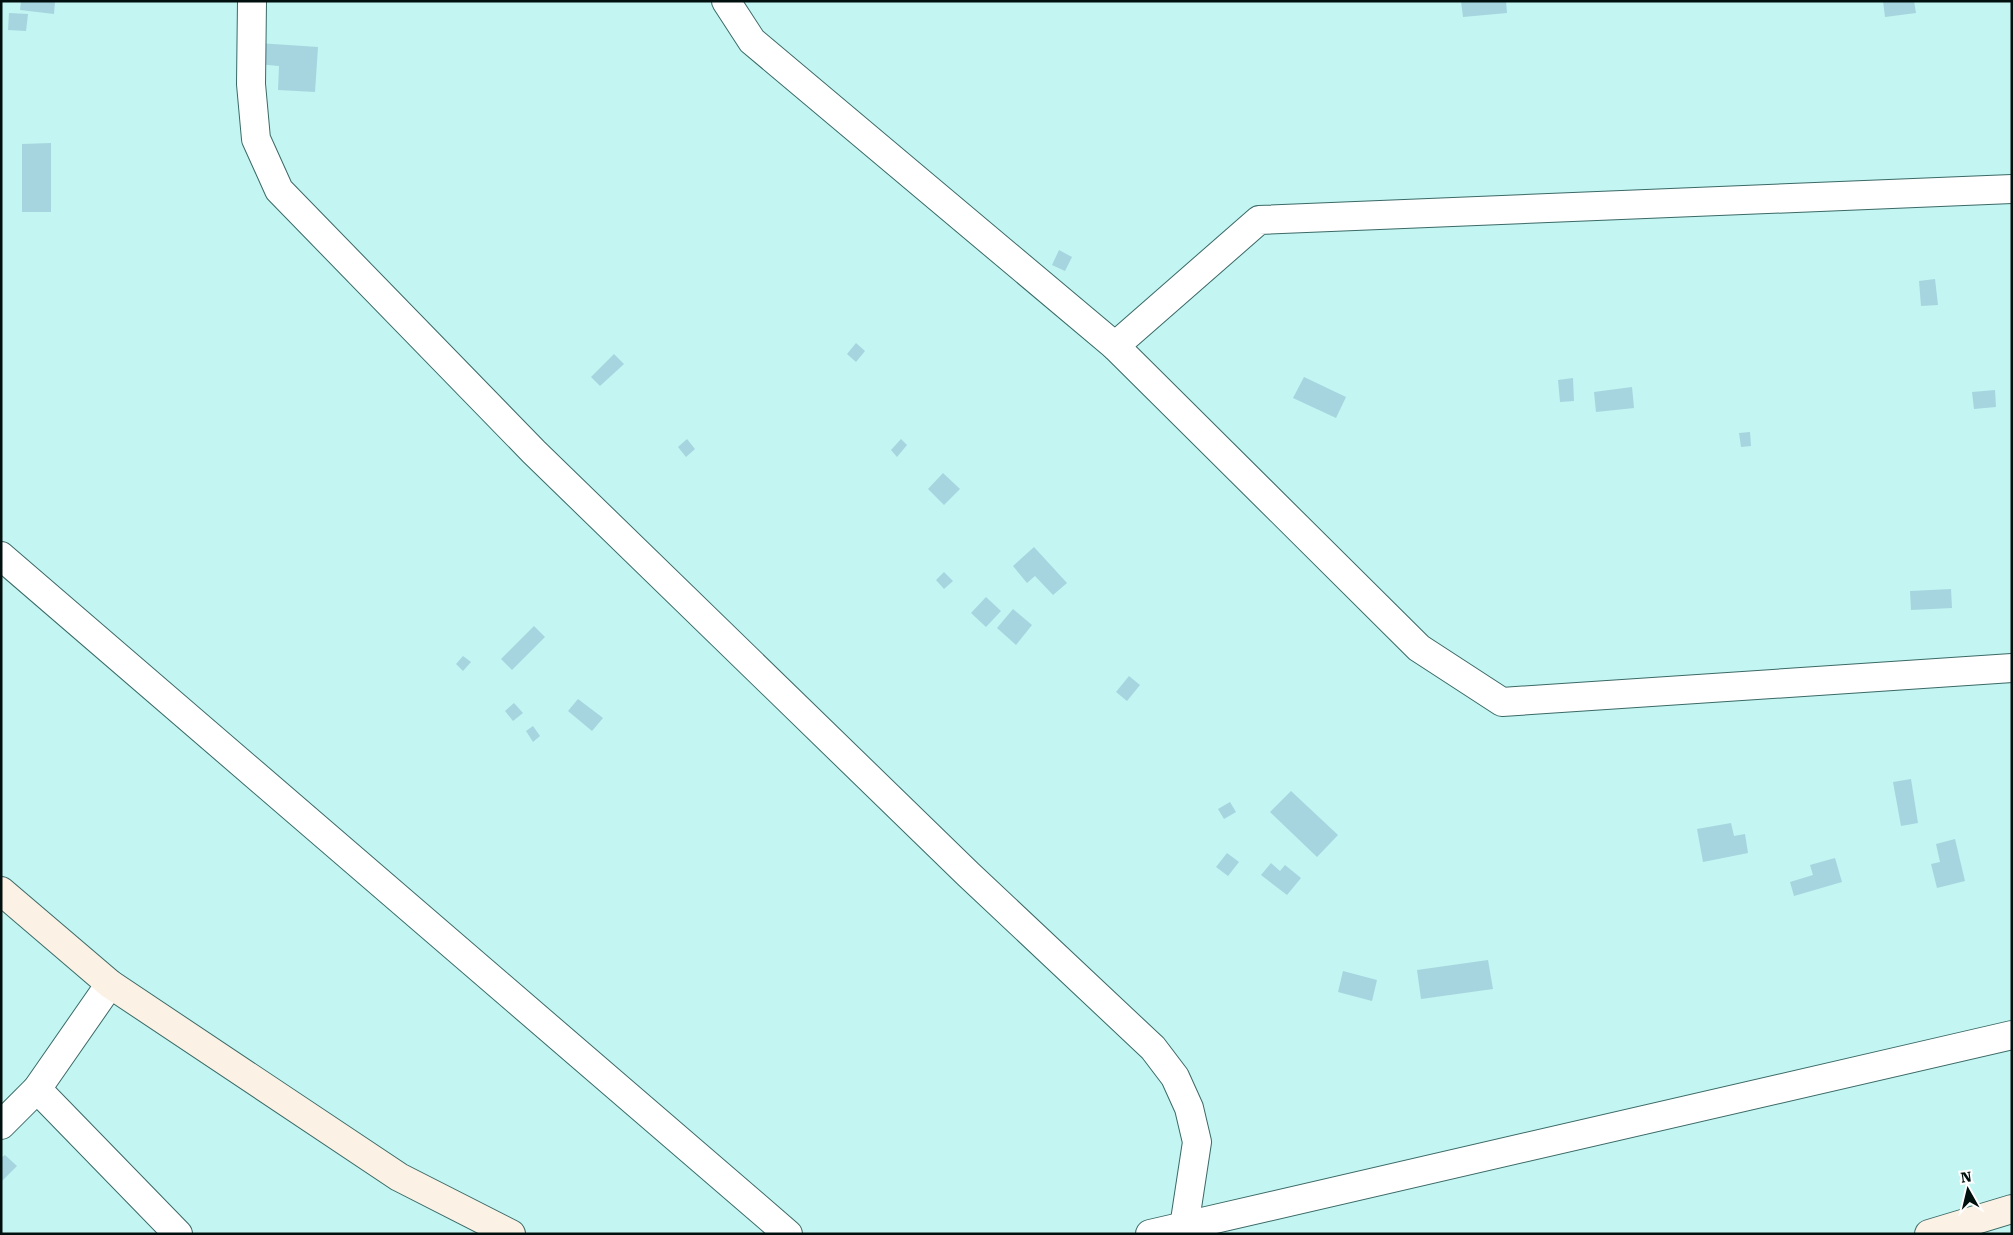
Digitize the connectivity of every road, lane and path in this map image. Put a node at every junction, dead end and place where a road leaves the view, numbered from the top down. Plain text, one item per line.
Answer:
1 (252, 1) edge
2 (726, 1) edge
3 (2012, 189) edge
4 (1115, 346) junction
5 (1, 556) edge
6 (2012, 668) edge
7 (1, 891) edge
8 (110, 984) junction
9 (2012, 1035) edge
10 (37, 1089) junction
11 (1, 1125) edge
12 (2012, 1210) edge
13 (1184, 1228) junction
14 (178, 1234) edge
15 (510, 1234) edge
16 (788, 1234) edge
17 (1150, 1234) edge
18 (1929, 1234) edge

1 - 13 street
2 - 4 street
3 - 4 street
4 - 6 street
5 - 16 street
7 - 8 street
8 - 10 street
8 - 15 street
9 - 13 street
10 - 11 street
10 - 14 street
12 - 18 street
13 - 17 street

